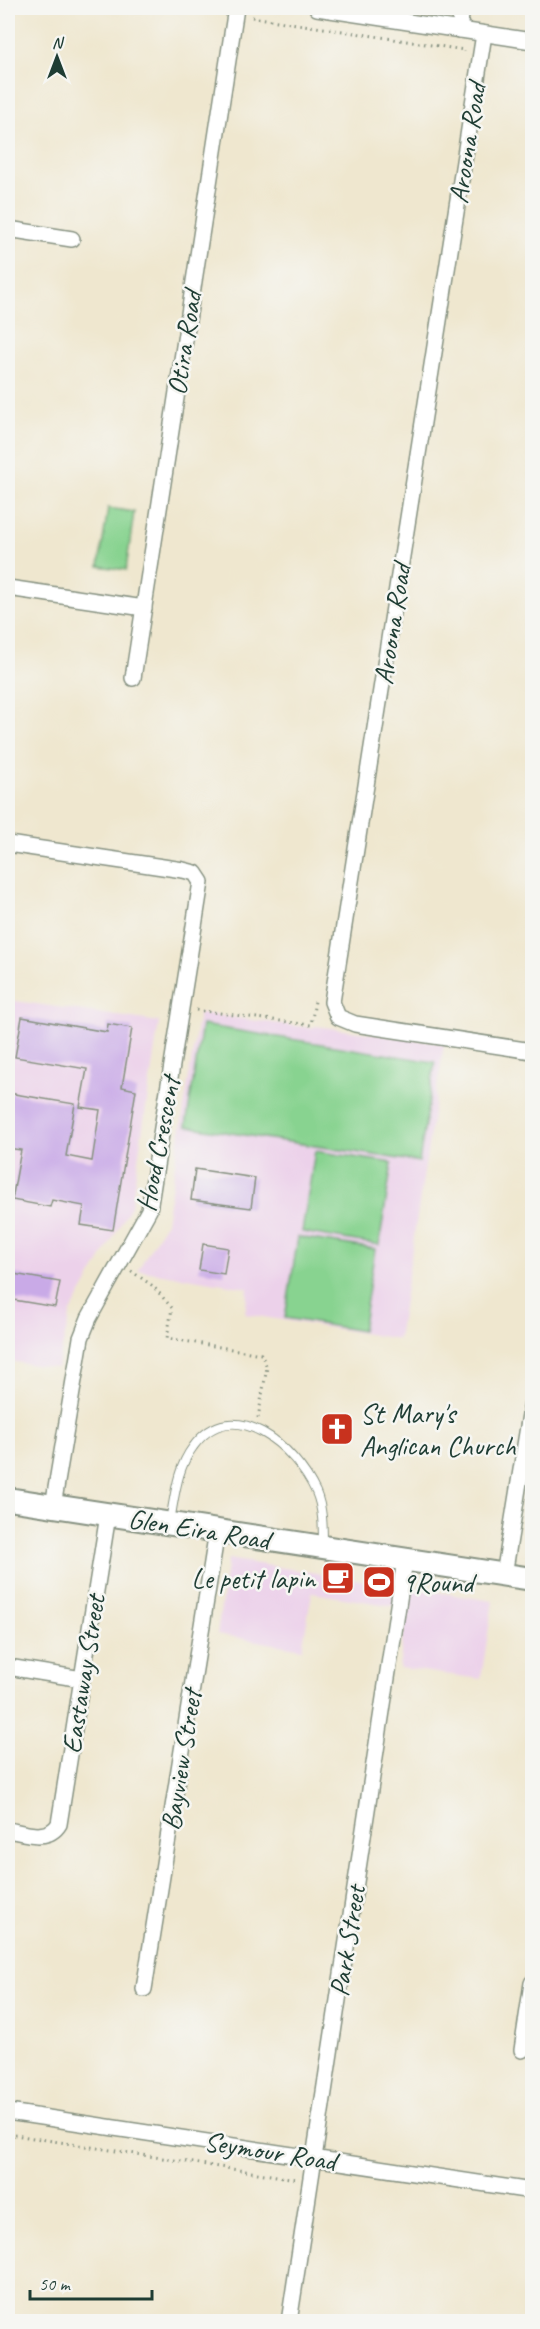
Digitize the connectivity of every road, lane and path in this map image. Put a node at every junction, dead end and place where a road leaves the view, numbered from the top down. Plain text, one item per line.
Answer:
1 (236, 8) edge
2 (317, 8) edge
3 (462, 8) edge
4 (252, 17) dead end
5 (459, 30) junction
6 (484, 34) junction
7 (532, 41) edge
8 (463, 62) dead end
9 (8, 229) edge
10 (72, 239) dead end
11 (8, 588) edge
12 (144, 608) junction
13 (133, 678) dead end
14 (8, 844) edge
15 (317, 991) dead end
16 (183, 1007) junction
17 (532, 1051) edge
18 (120, 1263) junction
19 (532, 1402) edge
20 (256, 1428) junction
21 (8, 1499) edge
22 (53, 1506) junction
23 (108, 1515) junction
24 (170, 1524) junction
25 (217, 1532) junction
26 (323, 1547) junction
27 (405, 1560) junction
28 (504, 1575) junction
29 (532, 1579) edge
30 (8, 1667) edge
31 (82, 1678) junction
32 (8, 1830) edge
33 (532, 1983) edge
34 (144, 1989) dead end
35 (522, 2050) dead end
36 (8, 2112) edge
37 (8, 2134) edge
38 (314, 2158) junction
39 (299, 2179) dead end
40 (532, 2191) edge
41 (289, 2322) edge

1 - 12 street, Otira Road
2 - 5 street
3 - 5 street
4 - 8 path
5 - 6 street
6 - 7 street
6 - 17 street, Aroona Road
9 - 10 street
11 - 12 street
12 - 13 street, Otira Road
14 - 16 street, Hood Crescent
15 - 16 path
16 - 18 street, Hood Crescent
18 - 20 path
18 - 22 street, Hood Crescent
19 - 28 street
20 - 24 lane
20 - 26 lane
21 - 22 main road, Glen Eira Road
22 - 23 main road, Glen Eira Road
23 - 24 main road, Glen Eira Road
23 - 31 street, Eastaway Street
24 - 25 main road, Glen Eira Road
25 - 26 main road, Glen Eira Road
25 - 34 street, Bayview Street
26 - 27 main road, Glen Eira Road
27 - 28 main road, Glen Eira Road
27 - 38 street, Park Street
28 - 29 main road, Glen Eira Road
30 - 31 street
31 - 32 street, Eastaway Street
33 - 35 street
36 - 38 street, Seymour Road
37 - 39 path
38 - 40 street, Seymour Road
38 - 41 street, Park Street

